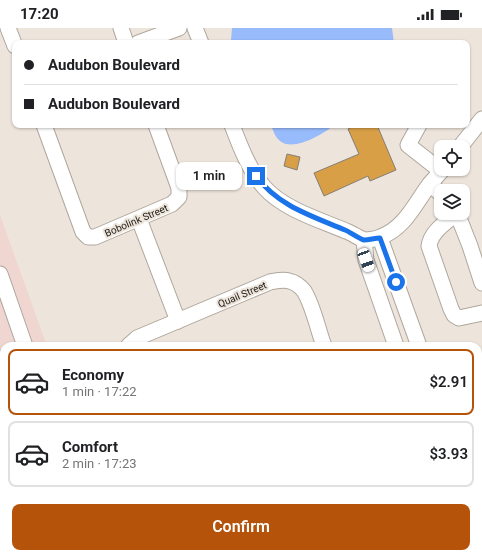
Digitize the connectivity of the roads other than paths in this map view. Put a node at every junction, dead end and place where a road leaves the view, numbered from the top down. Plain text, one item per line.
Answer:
1 (8, 28) edge
2 (121, 28) edge
3 (179, 28) edge
4 (195, 28) edge
5 (13, 40) edge
6 (125, 40) edge
7 (146, 40) edge
8 (200, 40) edge
9 (482, 119) edge
10 (45, 128) edge
11 (157, 128) edge
12 (233, 128) edge
13 (417, 128) edge
14 (469, 129) edge
15 (464, 140) edge
16 (434, 164) edge
17 (434, 190) edge
18 (139, 219) junction
19 (449, 220) edge
20 (460, 220) edge
21 (380, 238) junction
22 (364, 240) junction
23 (0, 274) edge
24 (482, 284) edge
25 (482, 313) edge
26 (178, 321) junction
27 (24, 342) edge
28 (132, 342) edge
29 (323, 342) edge
30 (395, 342) edge
31 (418, 342) edge

1 - 5 street
2 - 6 street
3 - 7 street
4 - 8 street
9 - 14 street
10 - 18 street, Bobolink Street
11 - 18 street, Bobolink Street
12 - 22 street
13 - 16 street
14 - 15 street
17 - 21 street
18 - 26 street
19 - 25 street
20 - 24 street
21 - 22 street
21 - 31 street
22 - 30 street
23 - 27 street
26 - 28 street, Quail Street
26 - 29 street, Quail Street

